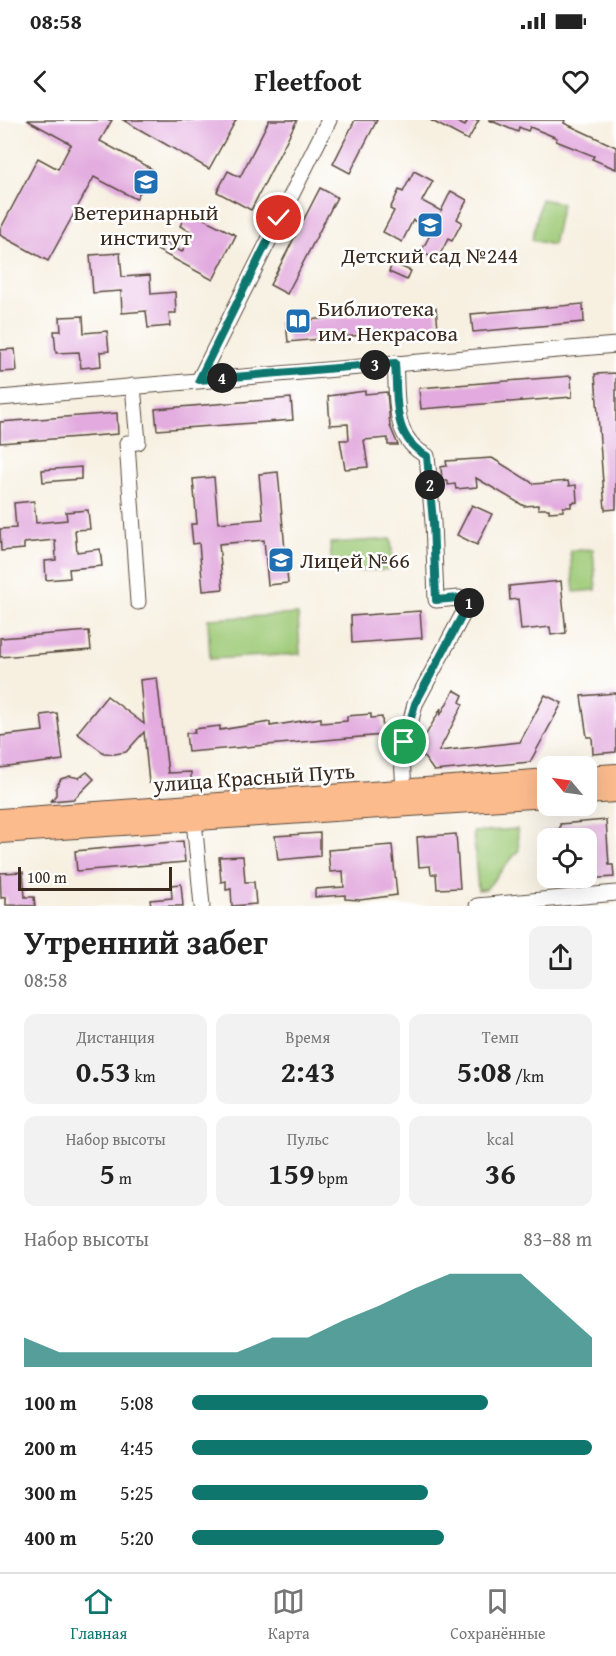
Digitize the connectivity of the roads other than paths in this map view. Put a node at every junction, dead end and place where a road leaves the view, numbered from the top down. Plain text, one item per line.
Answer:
1 (329, 120) edge
2 (616, 345) edge
3 (395, 363) junction
4 (199, 380) junction
5 (133, 386) junction
6 (0, 398) edge
7 (138, 602) dead end
8 (616, 774) edge
9 (597, 775) edge
10 (537, 780) edge
11 (404, 790) junction
12 (616, 792) edge
13 (597, 793) edge
14 (537, 797) edge
15 (192, 813) junction
16 (0, 819) edge
17 (0, 833) edge
18 (616, 893) edge
19 (202, 906) edge
20 (477, 906) edge

1 - 4 street
2 - 3 street
3 - 4 street
3 - 11 street
4 - 5 street
5 - 6 street
5 - 7 street
8 - 9 main road
10 - 11 main road, улица Красный Путь
11 - 15 main road, улица Красный Путь
12 - 13 main road
14 - 15 main road, улица Красный Путь
15 - 16 main road, улица Красный Путь
15 - 17 main road, улица Красный Путь
15 - 19 street
18 - 20 street

